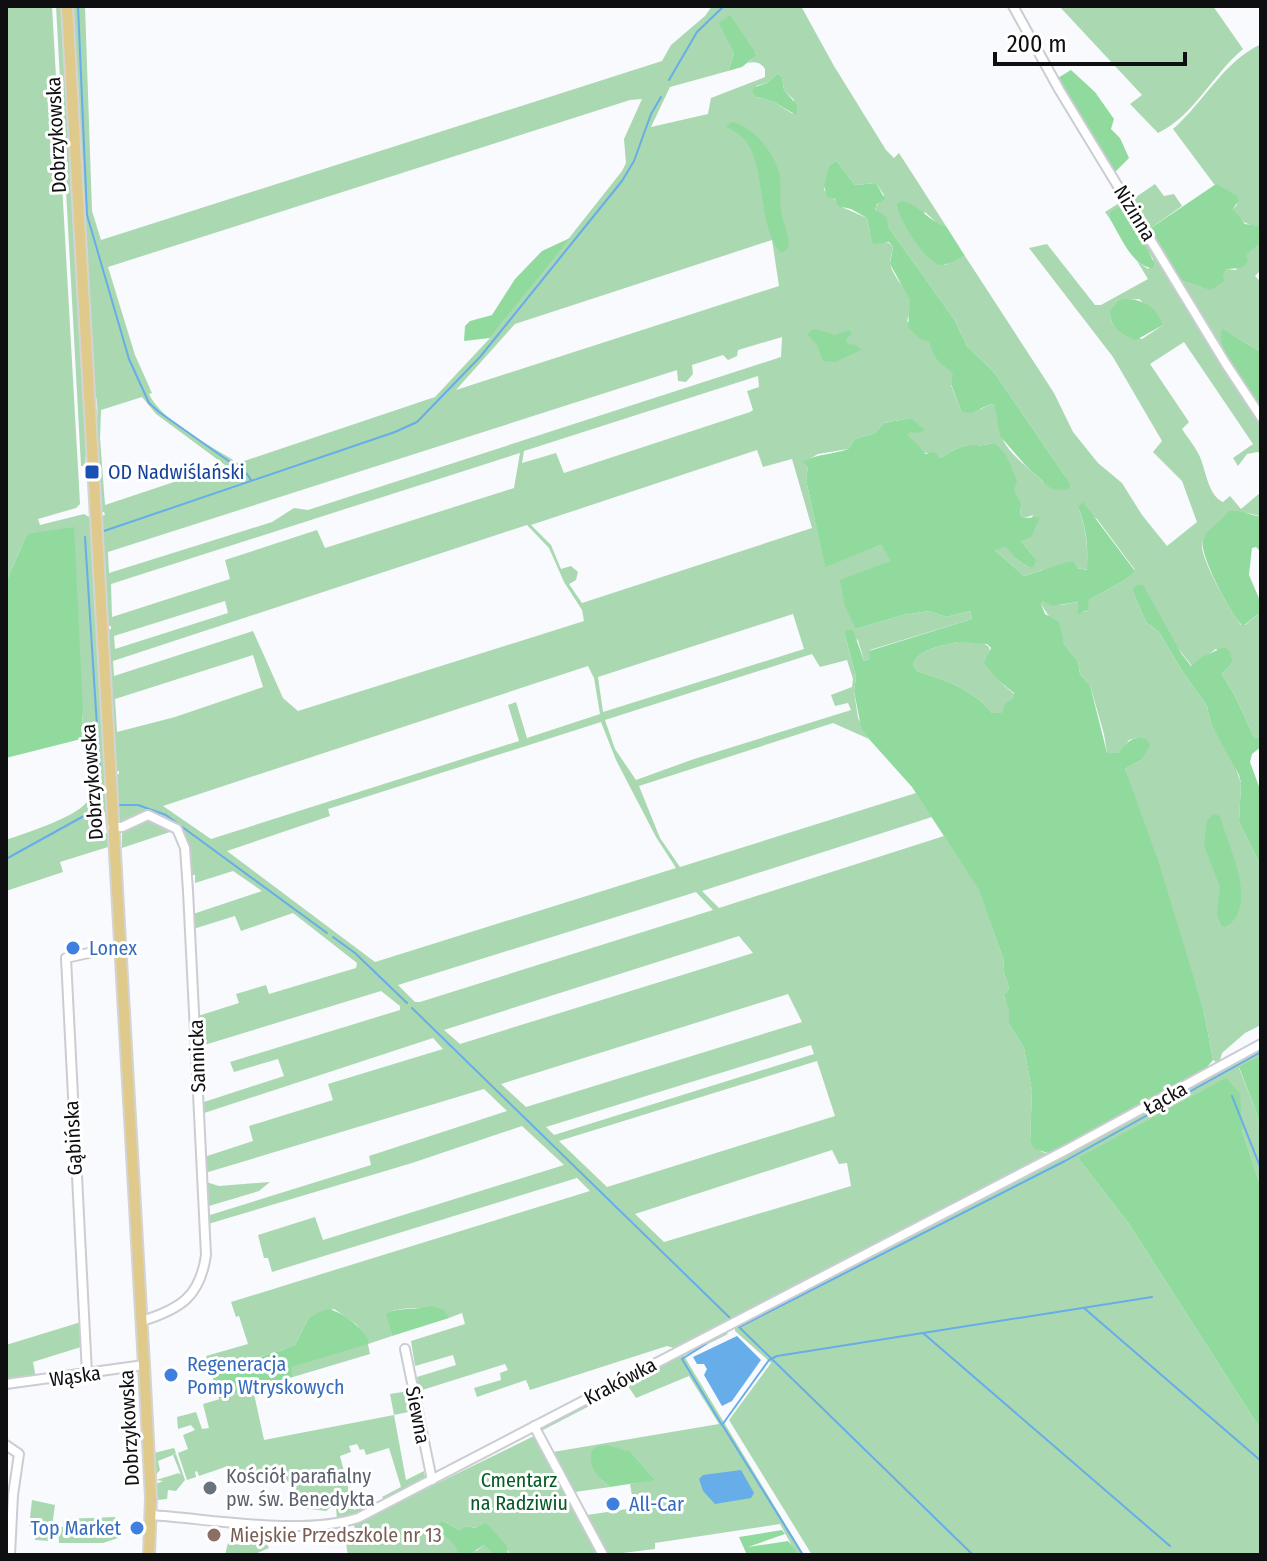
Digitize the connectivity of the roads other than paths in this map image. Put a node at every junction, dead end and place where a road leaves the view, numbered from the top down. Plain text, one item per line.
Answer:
1 (67, 6) edge
2 (1013, 6) edge
3 (1261, 417) edge
4 (112, 827) junction
5 (120, 946) junction
6 (1261, 1044) edge
7 (1068, 1149) joint
8 (142, 1321) junction
9 (405, 1349) dead end
10 (144, 1365) junction
11 (87, 1374) junction
12 (6, 1384) edge
13 (534, 1426) junction
14 (6, 1445) edge
15 (432, 1480) junction
16 (151, 1515) junction
17 (10, 1555) edge
18 (149, 1555) edge
19 (603, 1555) edge

1 - 4 main road, Dobrzykowska
2 - 3 street, Nizinna
4 - 5 main road, Dobrzykowska
4 - 8 street, Sannicka
5 - 8 main road, Dobrzykowska
5 - 11 street, Gąbińska
6 - 7 street, Łącka
7 - 13 street, Krakówka
8 - 10 main road, Dobrzykowska
9 - 15 street, Siewna
10 - 11 street, Wąska
10 - 16 main road, Dobrzykowska
11 - 12 street, Wąska
13 - 15 street, Krakówka
13 - 19 street
14 - 17 street
15 - 16 street, Krakówka
16 - 18 main road, Dobrzykowska

